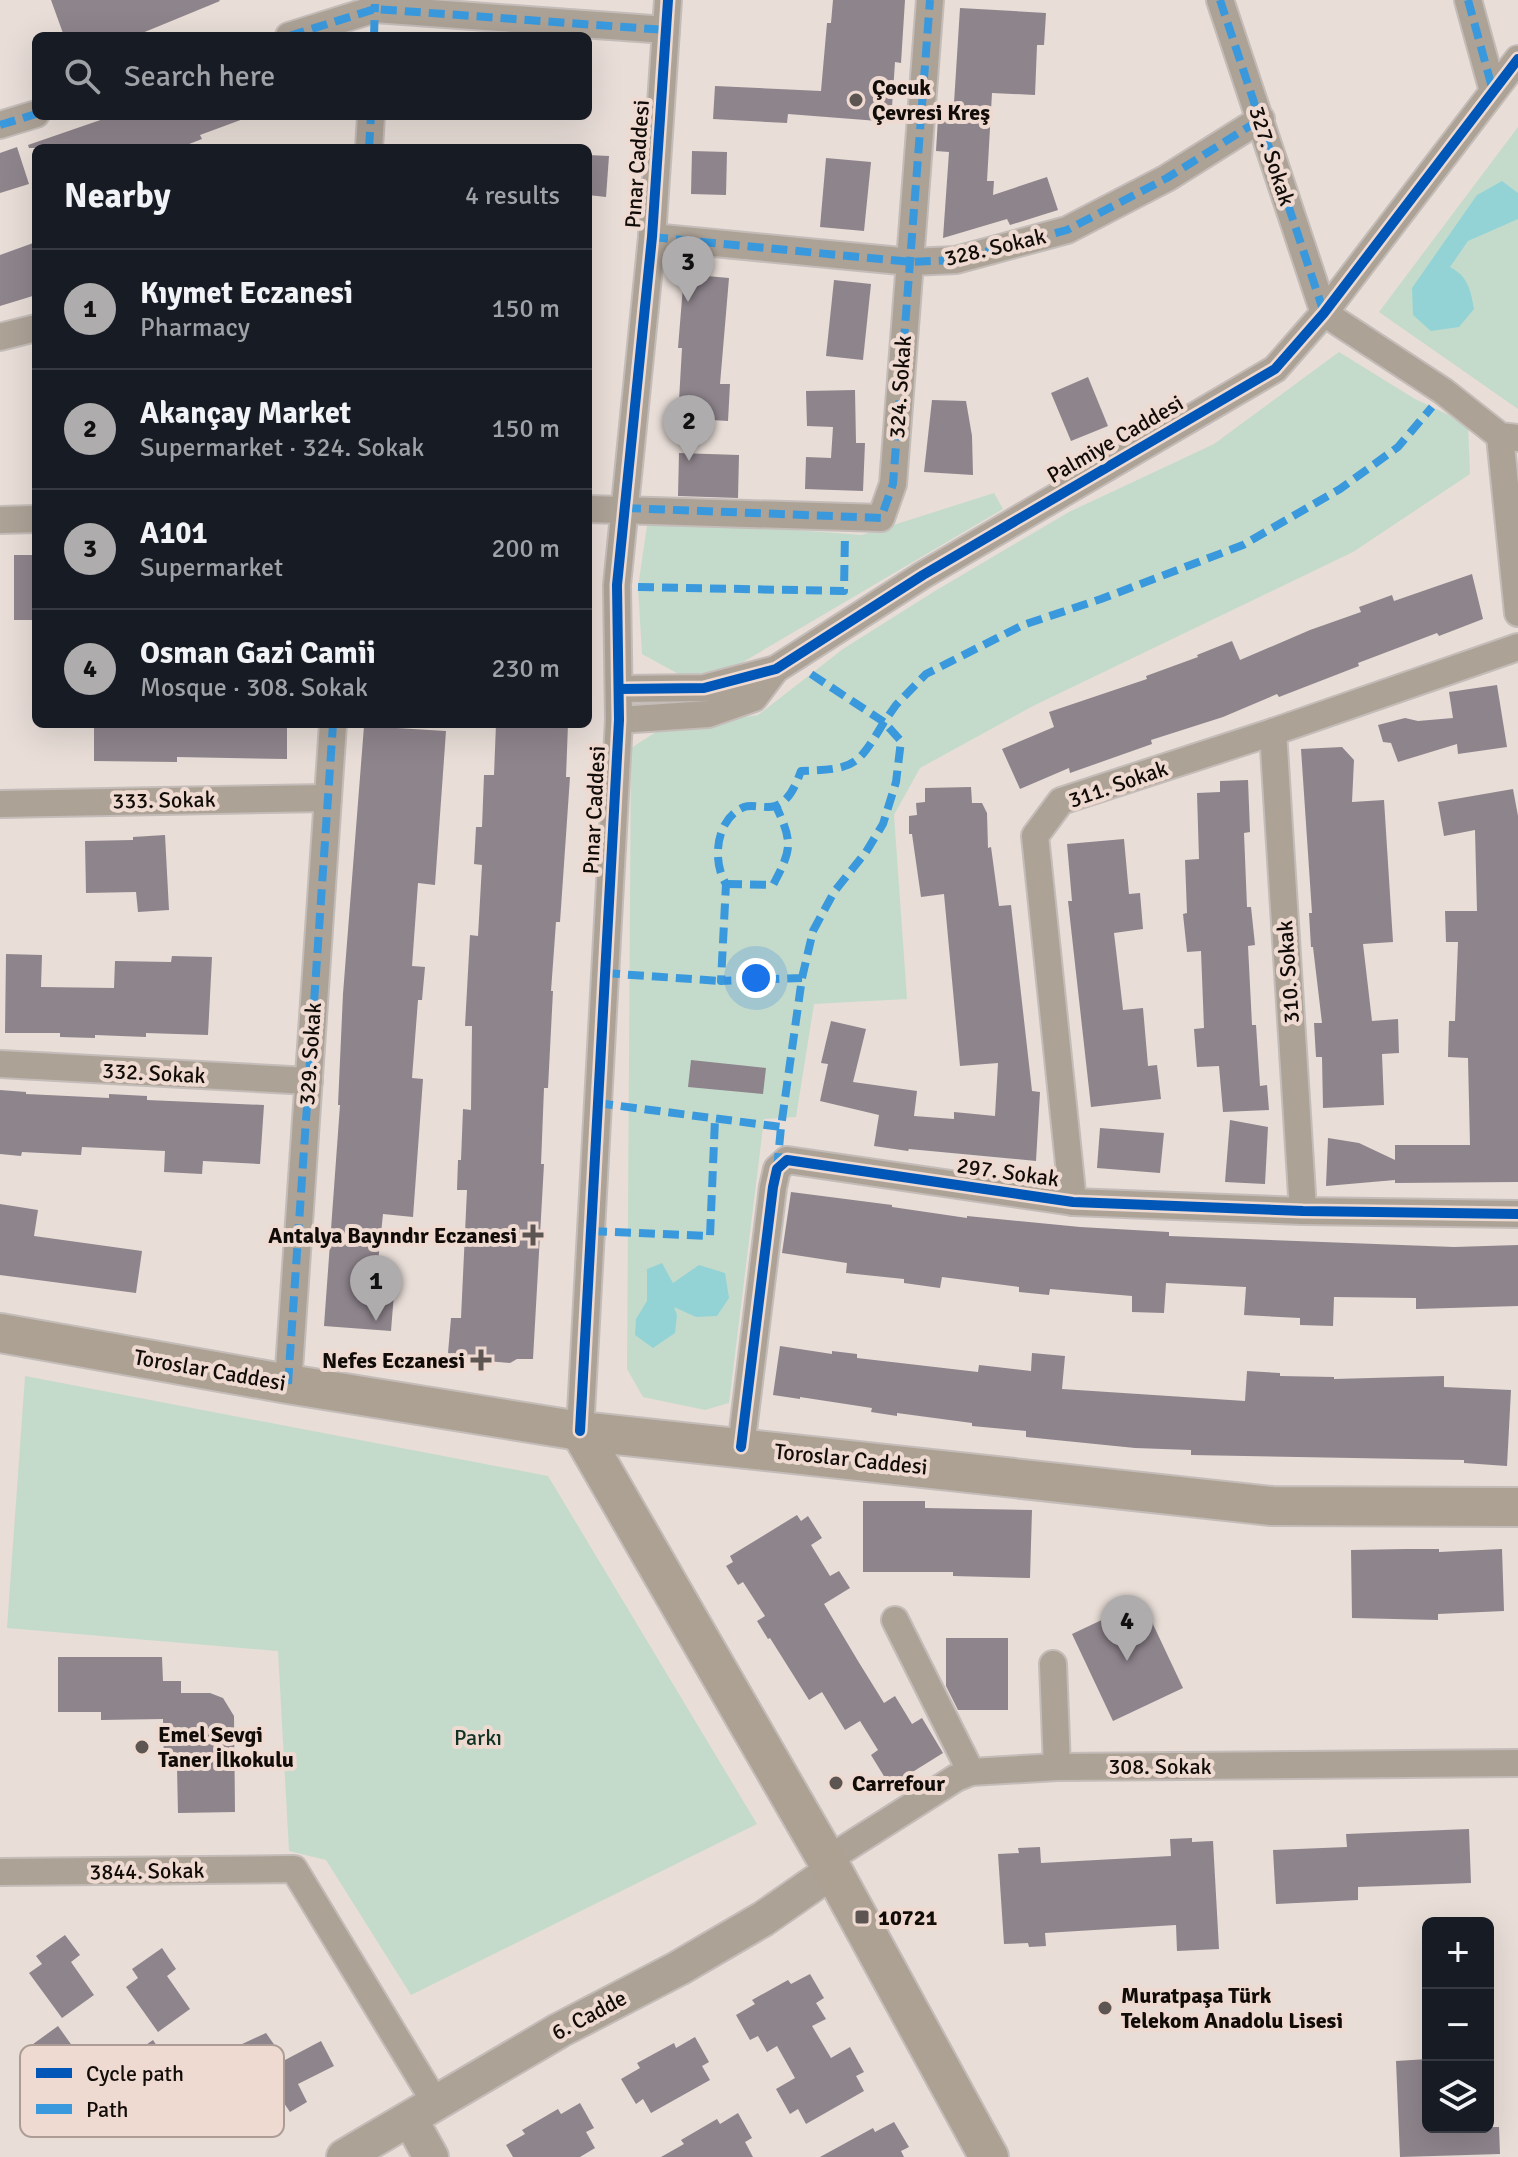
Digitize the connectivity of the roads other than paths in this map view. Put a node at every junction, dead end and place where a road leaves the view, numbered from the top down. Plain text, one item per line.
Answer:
1 (668, 0) edge
2 (930, 0) edge
3 (1220, 0) edge
4 (1468, 0) edge
5 (375, 5) edge
6 (666, 30) junction
7 (300, 32) edge
8 (374, 32) edge
9 (1518, 59) edge
10 (1493, 91) junction
11 (32, 115) edge
12 (1261, 119) junction
13 (371, 120) edge
14 (0, 125) edge
15 (369, 144) edge
16 (652, 237) junction
17 (911, 262) junction
18 (1324, 313) junction
19 (32, 329) edge
20 (0, 337) edge
21 (1509, 437) edge
22 (625, 508) junction
23 (592, 509) edge
24 (32, 519) edge
25 (0, 520) edge
26 (1518, 613) edge
27 (1518, 647) edge
28 (776, 669) junction
29 (619, 689) junction
30 (619, 720) junction
31 (333, 728) edge
32 (1273, 732) junction
33 (328, 798) junction
34 (0, 804) edge
35 (0, 1064) edge
36 (309, 1081) junction
37 (1073, 1202) junction
38 (1303, 1211) junction
39 (1518, 1214) edge
40 (0, 1333) edge
41 (288, 1384) junction
42 (580, 1431) junction
43 (741, 1447) junction
44 (1518, 1507) edge
45 (895, 1620) dead end
46 (1053, 1664) dead end
47 (1518, 1763) edge
48 (1057, 1767) junction
49 (971, 1772) junction
50 (830, 1866) junction
51 (0, 1872) edge
52 (422, 2110) junction
53 (344, 2157) edge
54 (431, 2157) edge
55 (989, 2157) edge

1 - 6 street, Pınar Caddesi
2 - 17 street, 324. Sokak
3 - 12 street, 327. Sokak
4 - 10 street
5 - 6 street
5 - 7 street
5 - 8 street
6 - 16 street, Pınar Caddesi
9 - 10 street, Palmiye Caddesi
10 - 18 street, Palmiye Caddesi
11 - 14 street
12 - 17 street, 328. Sokak
12 - 18 street, 327. Sokak
13 - 15 street
16 - 17 street, 328. Sokak
16 - 22 street, Pınar Caddesi
17 - 22 street, 324. Sokak
18 - 21 street
18 - 28 street, Palmiye Caddesi
19 - 20 street
21 - 26 street
22 - 23 street
22 - 29 street, Pınar Caddesi
24 - 25 street
27 - 32 street, 311. Sokak
28 - 29 street, Palmiye Caddesi
28 - 30 street, Palmiye Caddesi
29 - 30 street, Pınar Caddesi
30 - 42 street, Pınar Caddesi
31 - 33 street, 329. Sokak
32 - 37 street, 311. Sokak
32 - 38 street, 310. Sokak
33 - 34 street, 333. Sokak
33 - 36 street, 329. Sokak
35 - 36 street, 332. Sokak
36 - 41 street, 329. Sokak
37 - 38 street, 297. Sokak
37 - 43 street, 297. Sokak
38 - 39 street, 297. Sokak
40 - 41 main road, Toroslar Caddesi
41 - 42 main road, Toroslar Caddesi
42 - 43 main road, Toroslar Caddesi
42 - 50 main road
43 - 44 main road, Toroslar Caddesi
45 - 49 street
46 - 48 street
47 - 48 street, 308. Sokak
48 - 49 street, 308. Sokak
49 - 50 street, 308. Sokak
50 - 52 street, 6. Cadde
50 - 55 main road
51 - 52 street, 3844. Sokak
52 - 53 street, 6. Cadde
52 - 54 street

